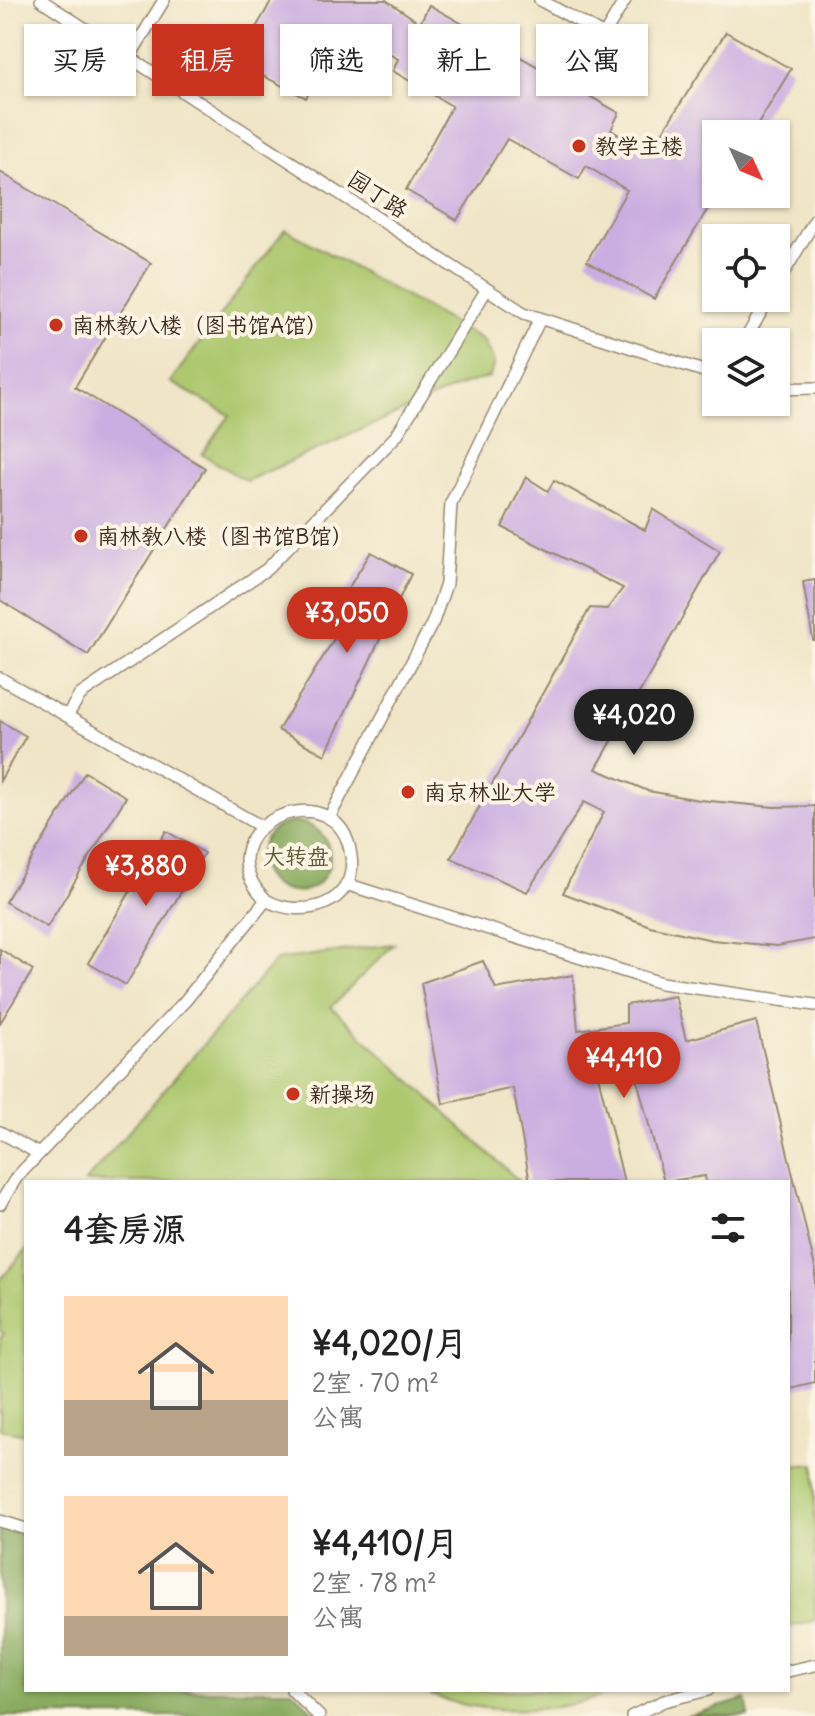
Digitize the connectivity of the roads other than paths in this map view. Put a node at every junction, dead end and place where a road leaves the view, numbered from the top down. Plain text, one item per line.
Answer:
1 (41, 0) edge
2 (164, 0) edge
3 (540, 0) edge
4 (625, 0) edge
5 (79, 24) edge
6 (136, 46) edge
7 (136, 60) edge
8 (815, 220) edge
9 (790, 262) edge
10 (487, 289) junction
11 (540, 319) junction
12 (702, 371) edge
13 (815, 388) edge
14 (790, 389) edge
15 (0, 678) edge
16 (67, 716) junction
17 (329, 818) junction
18 (262, 827) junction
19 (346, 884) junction
20 (266, 900) junction
21 (815, 1005) edge
22 (0, 1132) edge
23 (39, 1154) junction
24 (0, 1204) edge
25 (0, 1521) edge
26 (24, 1528) edge
27 (815, 1665) edge
28 (790, 1671) edge
29 (294, 1692) edge
30 (700, 1692) edge
31 (319, 1716) edge
32 (632, 1716) edge

1 - 5 lane, 园丁路
2 - 6 lane
3 - 4 lane
7 - 10 lane, 园丁路
8 - 9 lane
10 - 11 lane, 园丁路
10 - 16 lane
11 - 12 lane, 园丁路
11 - 17 lane
13 - 14 lane
15 - 16 lane
16 - 18 lane
17 - 18 lane
17 - 19 lane
18 - 20 lane
19 - 20 lane
19 - 21 lane
20 - 23 lane
22 - 23 lane
23 - 24 lane
25 - 26 lane
27 - 28 lane
29 - 31 lane
30 - 32 lane

